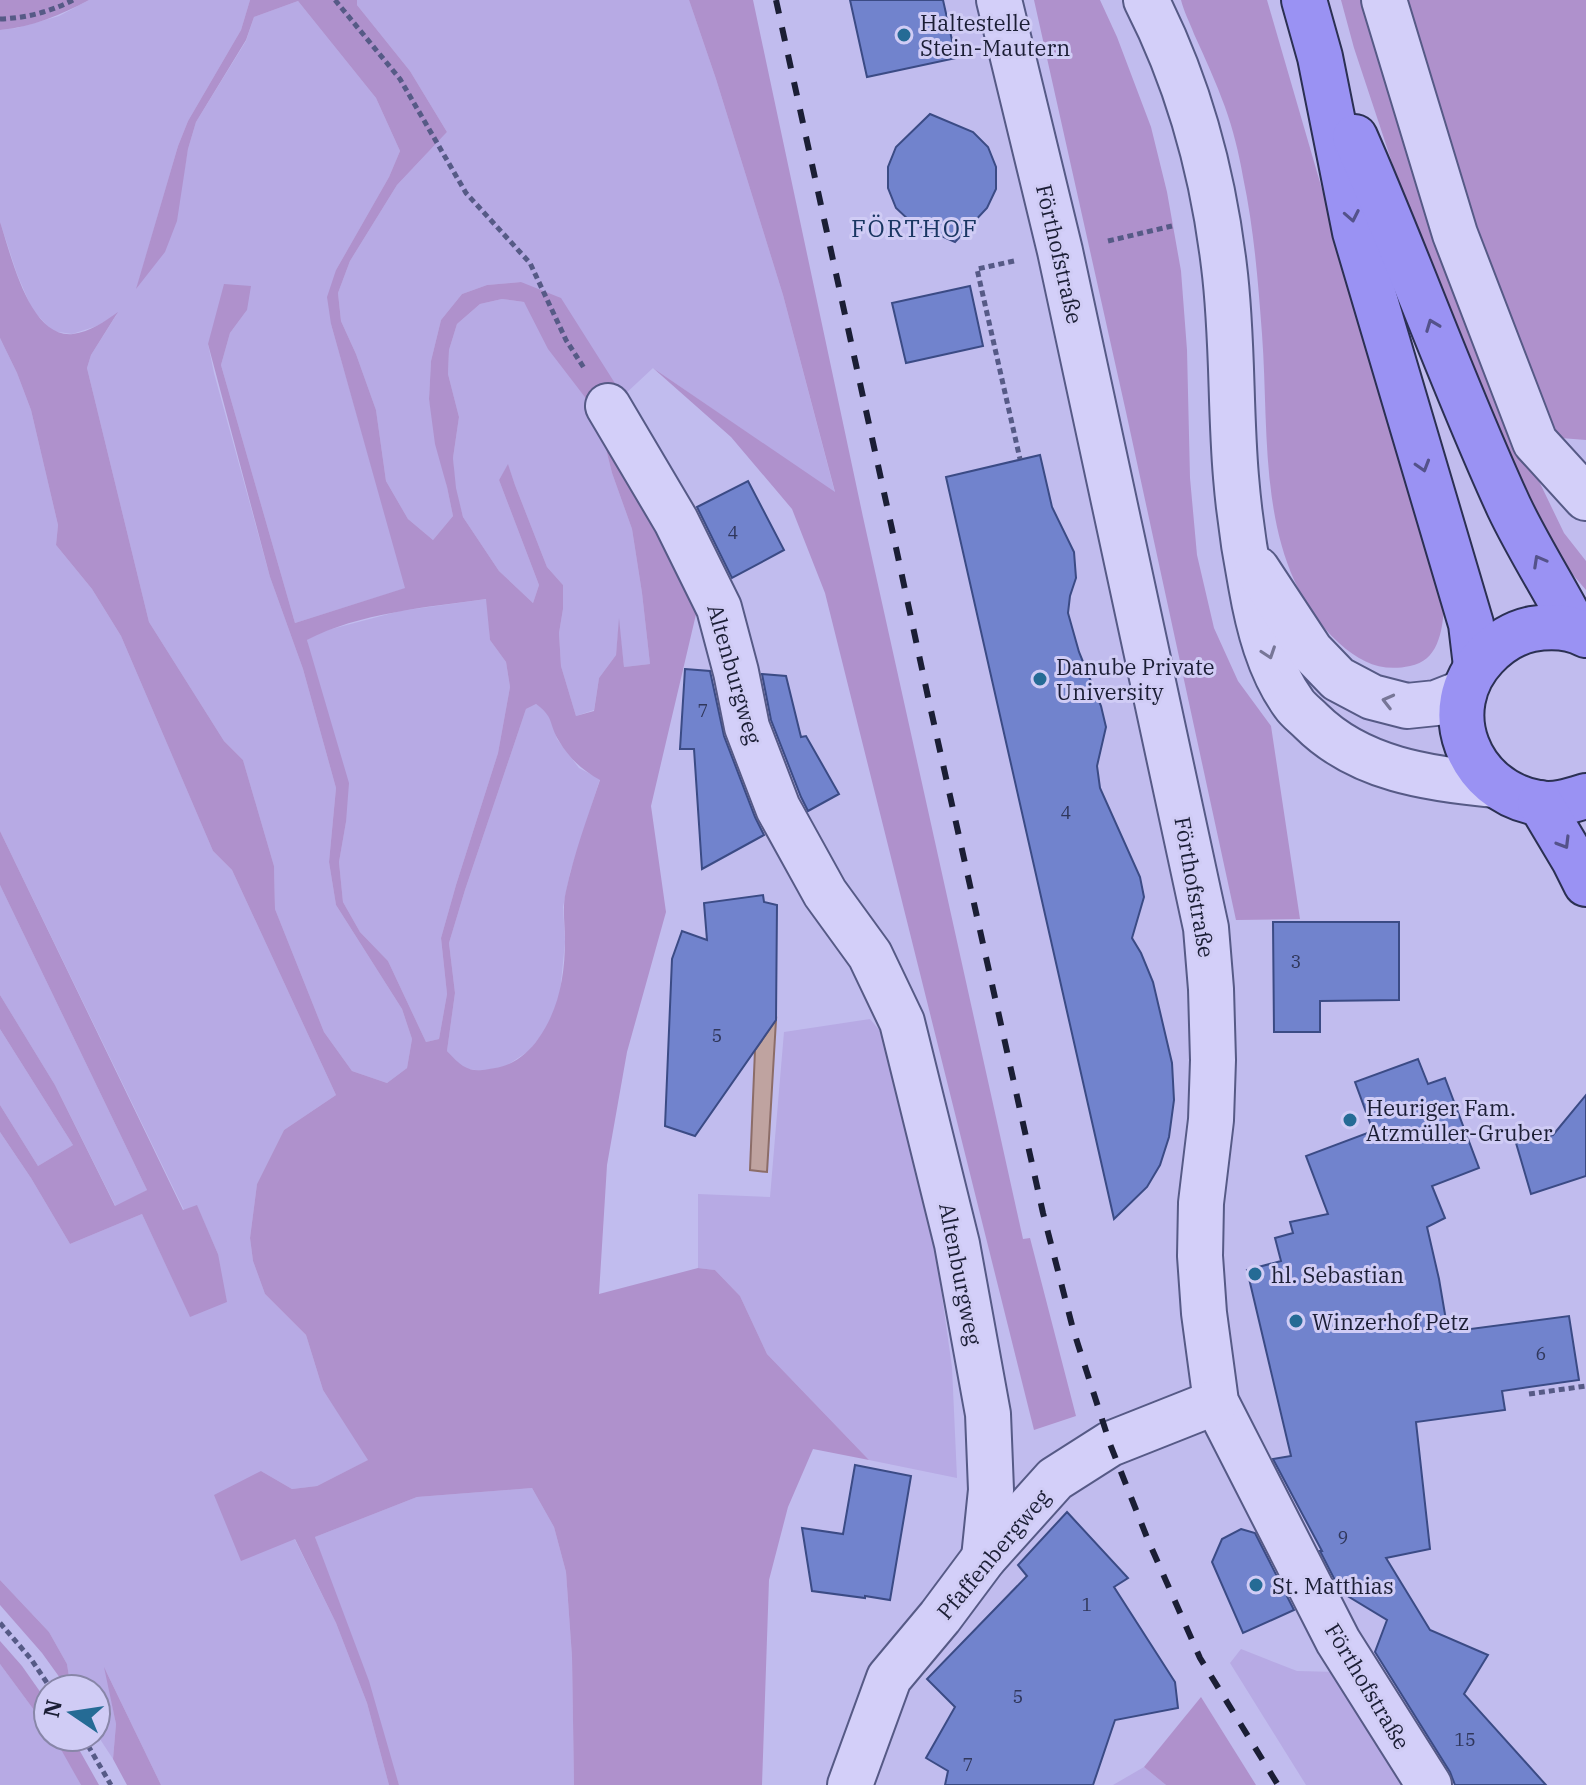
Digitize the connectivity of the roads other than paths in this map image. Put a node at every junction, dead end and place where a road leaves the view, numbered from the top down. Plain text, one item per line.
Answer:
1 (999, 0) edge
2 (1146, 0) edge
3 (1304, 0) edge
4 (1384, 0) edge
5 (1320, 57) junction
6 (608, 406) road end
7 (1586, 498) edge
8 (1245, 551) junction
9 (1581, 633) edge
10 (1470, 679) junction
11 (1495, 785) junction
12 (1586, 796) edge
13 (1540, 803) junction
14 (1586, 884) edge
15 (1216, 1402) junction
16 (984, 1558) junction
17 (850, 1785) edge
18 (1429, 1785) edge

1 - 15 street, Förthofstraße
2 - 8 street
3 - 5 main road
4 - 7 street
9 -> 5 main road
5 -> 10 main road
6 - 16 street, Altenburgweg
10 -> 8 street
8 -> 11 street
9 - 10 main road
10 - 11 main road
11 - 13 main road
12 - 13 main road
13 -> 14 main road
15 - 16 street, Pfaffenbergweg
15 - 18 street, Förthofstraße
16 - 17 street, Pfaffenbergweg

